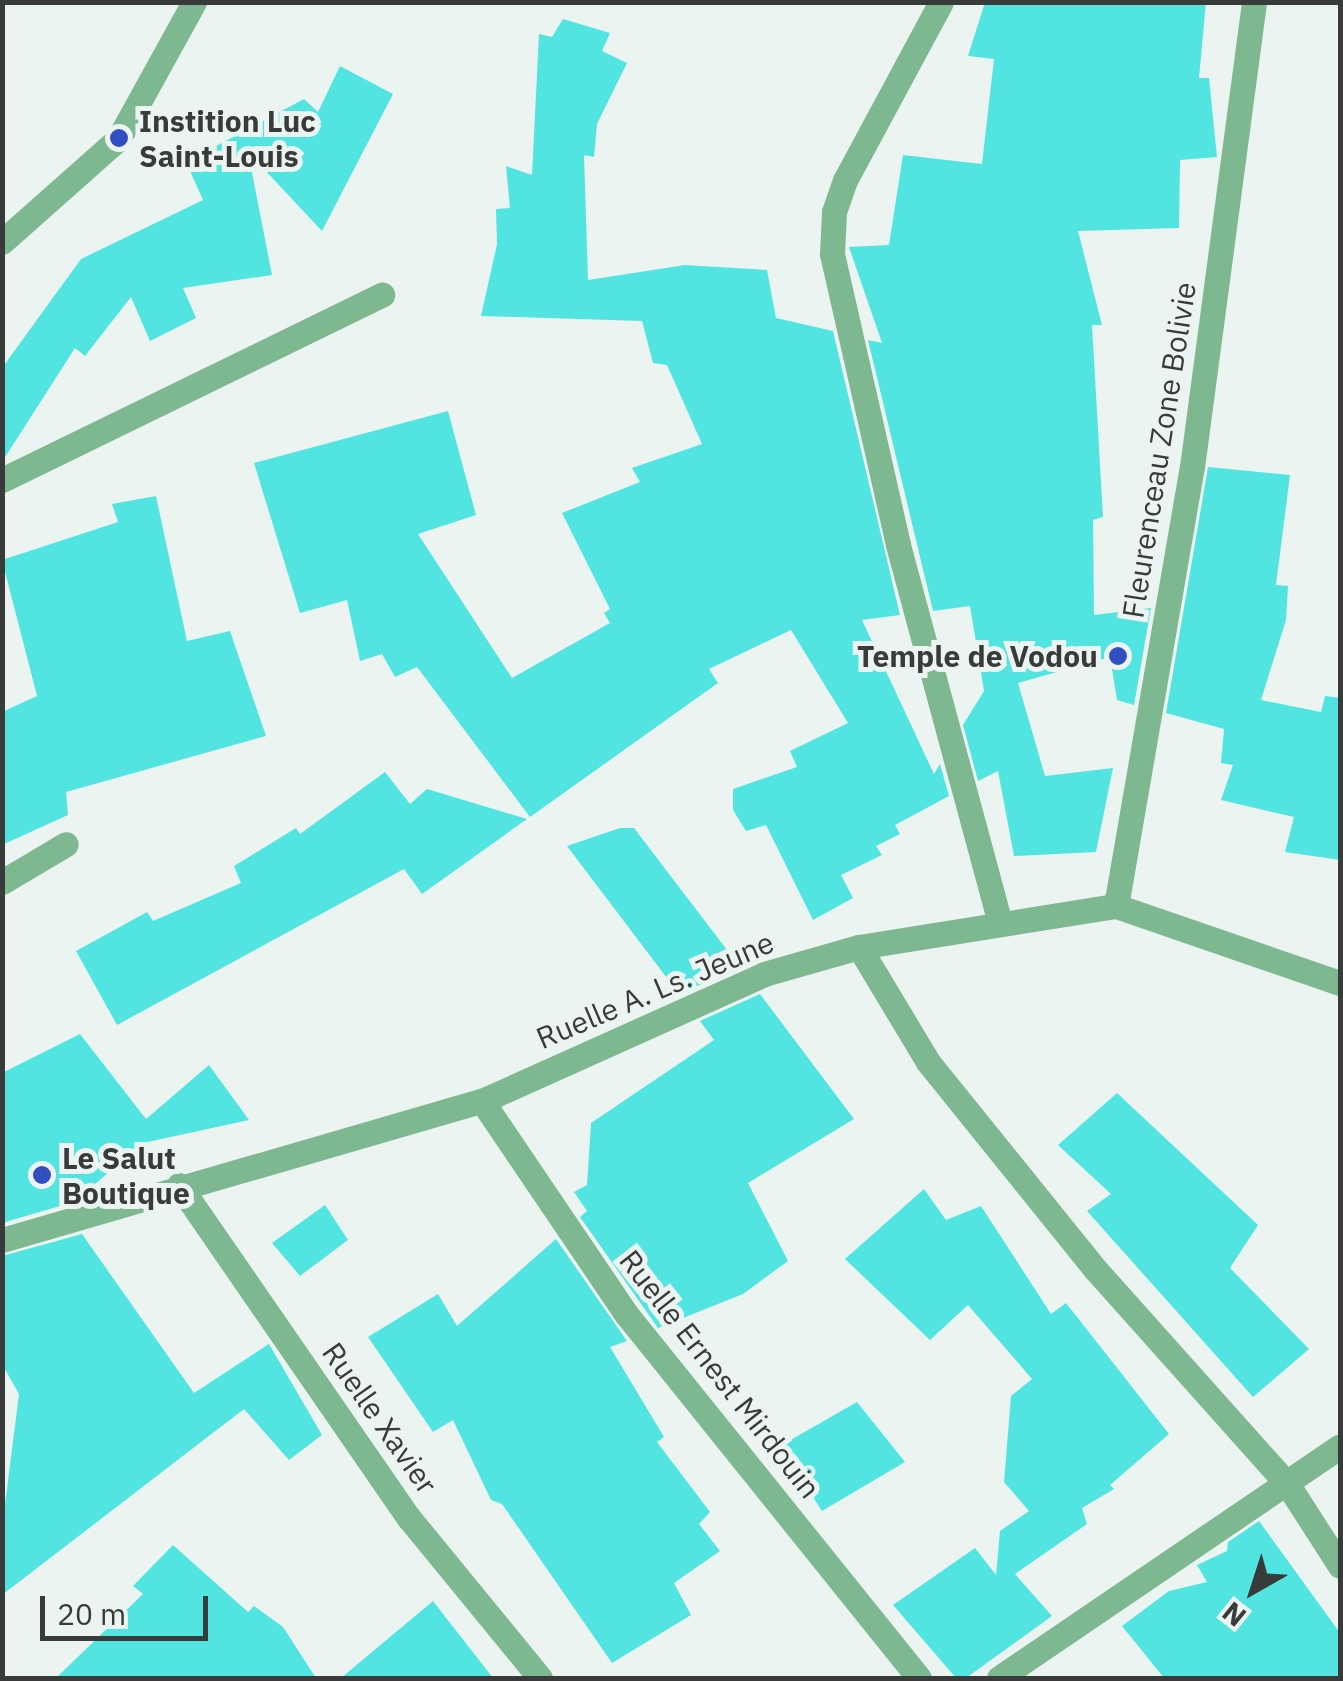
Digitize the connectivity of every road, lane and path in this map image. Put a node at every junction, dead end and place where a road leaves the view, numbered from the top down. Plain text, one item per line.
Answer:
1 (194, 2) edge
2 (941, 2) edge
3 (1254, 2) edge
4 (2, 242) edge
5 (382, 295) dead end
6 (2, 480) edge
7 (66, 844) dead end
8 (2, 882) edge
9 (1116, 906) junction
10 (1000, 924) junction
11 (859, 947) junction
12 (1340, 983) edge
13 (482, 1101) junction
14 (180, 1186) junction
15 (2, 1240) edge
16 (1340, 1446) edge
17 (1288, 1485) junction
18 (1340, 1566) edge
19 (540, 1678) edge
20 (919, 1678) edge
21 (998, 1678) edge

1 - 4 street
2 - 10 street
3 - 9 street, Fleurenceau Zone Bolivie
5 - 6 street
7 - 8 street
9 - 10 street, Ruelle A. Ls. Jeune
9 - 12 street, Ruelle A. Ls. Jeune
10 - 11 street, Ruelle A. Ls. Jeune
11 - 13 street, Ruelle A. Ls. Jeune
11 - 17 street
13 - 14 street, Ruelle A. Ls. Jeune
13 - 20 street, Ruelle Ernest Mirdouin
14 - 15 street, Ruelle A. Ls. Jeune
14 - 19 street, Ruelle Xavier
16 - 17 street
17 - 18 street
17 - 21 street

